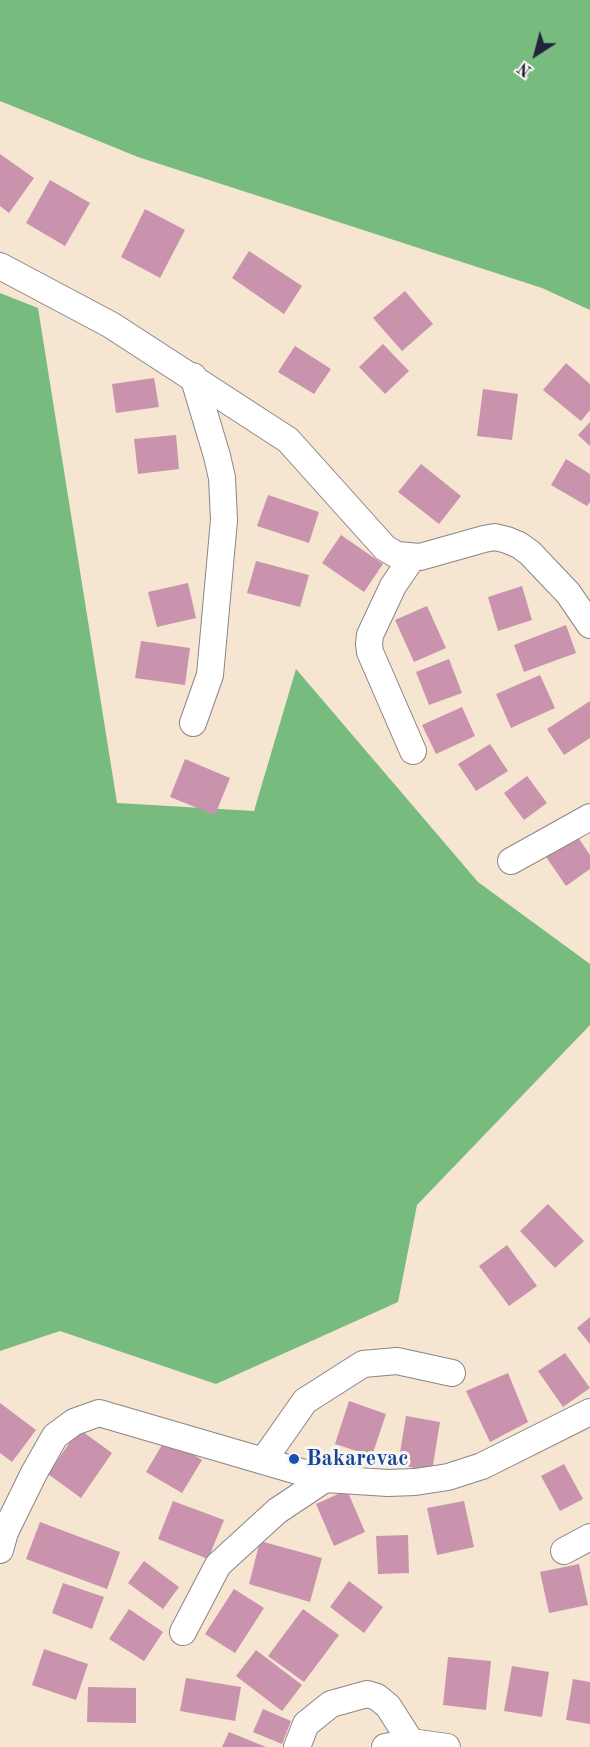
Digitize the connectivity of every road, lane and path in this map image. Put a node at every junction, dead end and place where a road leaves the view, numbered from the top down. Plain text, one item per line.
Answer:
1 (0, 266) edge
2 (193, 376) junction
3 (412, 558) junction
4 (590, 625) edge
5 (193, 723) dead end
6 (413, 751) dead end
7 (590, 817) edge
8 (511, 861) dead end
9 (452, 1373) dead end
10 (590, 1412) edge
11 (263, 1461) junction
12 (325, 1479) junction
13 (590, 1537) edge
14 (0, 1550) edge
15 (564, 1551) dead end
16 (183, 1632) dead end
17 (411, 1742) junction
18 (297, 1747) edge
19 (385, 1747) edge
20 (447, 1747) edge

1 - 2 street
2 - 3 street
2 - 5 street
3 - 4 street
3 - 6 street
7 - 8 street
9 - 11 street
10 - 12 street
11 - 12 street
11 - 14 street
12 - 16 street
13 - 15 street
17 - 18 street
17 - 19 street
17 - 20 street

